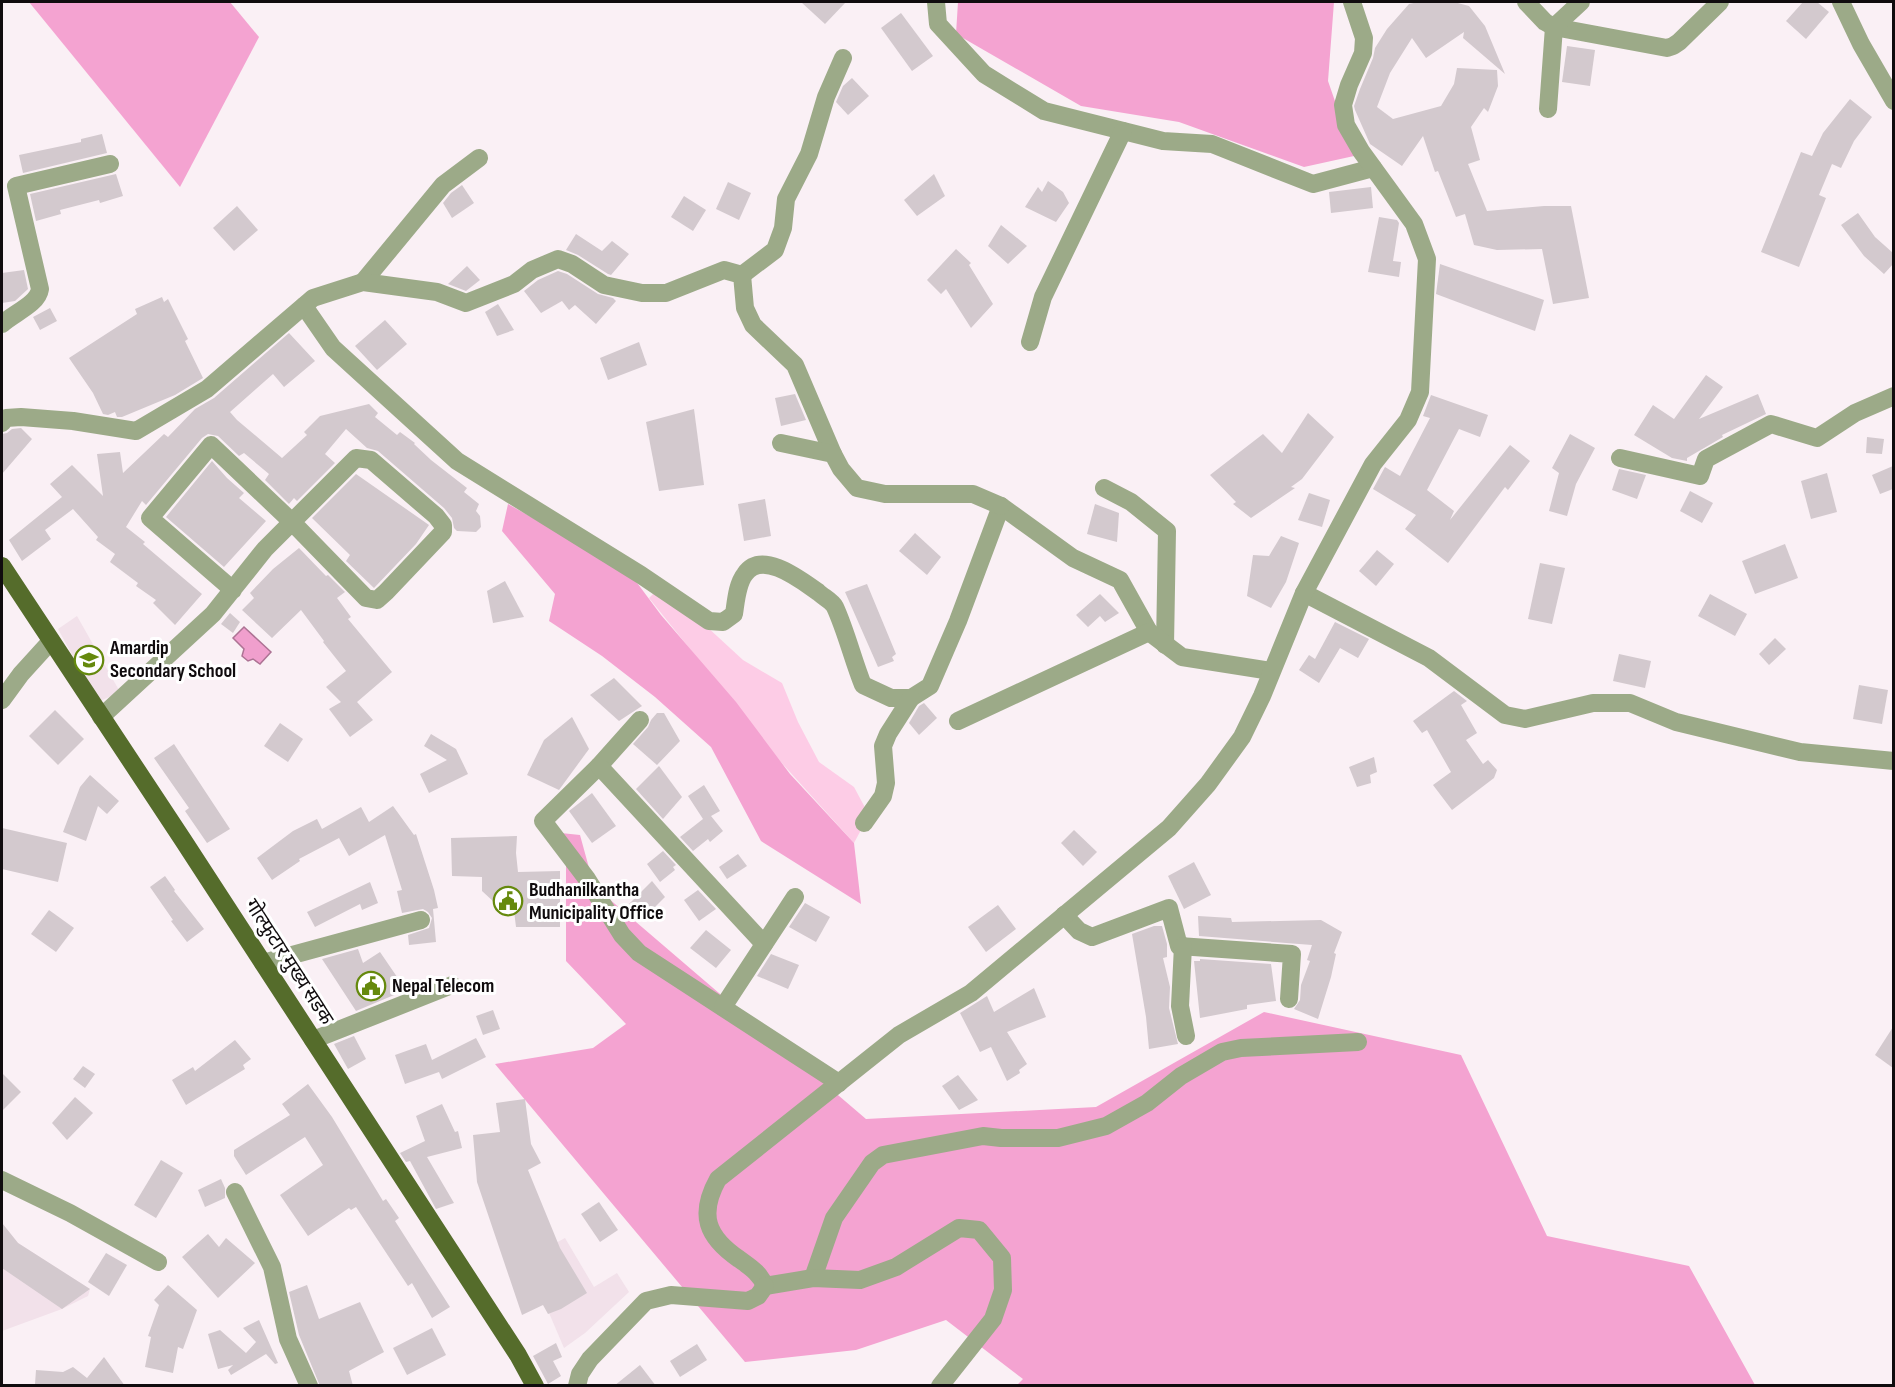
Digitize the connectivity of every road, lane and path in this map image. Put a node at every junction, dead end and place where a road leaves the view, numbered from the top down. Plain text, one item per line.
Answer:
1 (936, 2) edge
2 (1352, 2) edge
3 (1526, 2) edge
4 (1581, 2) edge
5 (1720, 2) edge
6 (1841, 2) edge
7 (1554, 27) junction
8 (843, 58) dead end
9 (1893, 101) edge
10 (1548, 109) dead end
11 (1123, 131) junction
12 (479, 158) dead end
13 (110, 164) dead end
14 (1373, 168) junction
15 (742, 274) junction
16 (363, 282) junction
17 (304, 306) junction
18 (2, 324) edge
19 (1030, 342) dead end
20 (1893, 396) edge
21 (2, 423) edge
22 (781, 443) dead end
23 (833, 454) junction
24 (1620, 458) dead end
25 (1104, 488) dead end
26 (1002, 506) junction
27 (292, 522) junction
28 (2, 566) edge
29 (233, 590) junction
30 (1304, 593) junction
31 (1149, 632) junction
32 (51, 641) junction
33 (1165, 645) junction
34 (1271, 671) junction
35 (911, 698) junction
36 (2, 700) edge
37 (101, 717) junction
38 (640, 720) dead end
39 (958, 721) dead end
40 (1893, 761) edge
41 (599, 766) junction
42 (864, 823) dead end
43 (795, 897) dead end
44 (1064, 915) junction
45 (421, 920) dead end
46 (764, 944) junction
47 (1183, 946) junction
48 (263, 963) junction
49 (452, 985) dead end
50 (1289, 999) dead end
51 (723, 1007) junction
52 (1186, 1036) dead end
53 (313, 1040) junction
54 (1358, 1042) dead end
55 (839, 1083) junction
56 (2, 1180) edge
57 (235, 1192) dead end
58 (158, 1262) dead end
59 (813, 1278) junction
60 (765, 1286) junction
61 (309, 1386) edge
62 (535, 1386) edge
63 (576, 1386) edge
64 (940, 1386) edge

1 - 11 street
2 - 14 street
3 - 7 street
4 - 7 street
5 - 7 street
6 - 9 street
7 - 10 street
8 - 15 street
11 - 14 street
11 - 19 street
12 - 16 street
13 - 18 street
14 - 30 street
15 - 16 street
15 - 23 street
16 - 17 street
17 - 21 street
17 - 35 street
20 - 24 street
22 - 23 street
23 - 26 street
25 - 33 street
26 - 31 street
26 - 35 street
27 - 27 street
27 - 29 street
27 - 29 street
28 - 32 main road, गोल्फुटार मुख्य सडक
29 - 37 street
30 - 34 street
30 - 40 street
31 - 33 street
31 - 39 street
32 - 36 street
32 - 37 main road, गोल्फुटार मुख्य सडक
33 - 34 street
34 - 44 street
35 - 42 street
37 - 48 main road, गोल्फुटार मुख्य सडक
38 - 41 street
41 - 46 street
41 - 51 street
43 - 46 street
44 - 47 street
44 - 55 street
45 - 48 street
46 - 51 street
47 - 50 street
47 - 52 street
48 - 53 main road, गोल्फुटार मुख्य सडक
49 - 53 street
51 - 55 street
53 - 62 main road, गोल्फुटार मुख्य सडक
54 - 59 street
55 - 60 street
56 - 58 street
57 - 61 street
59 - 60 street
59 - 64 street
60 - 63 street

